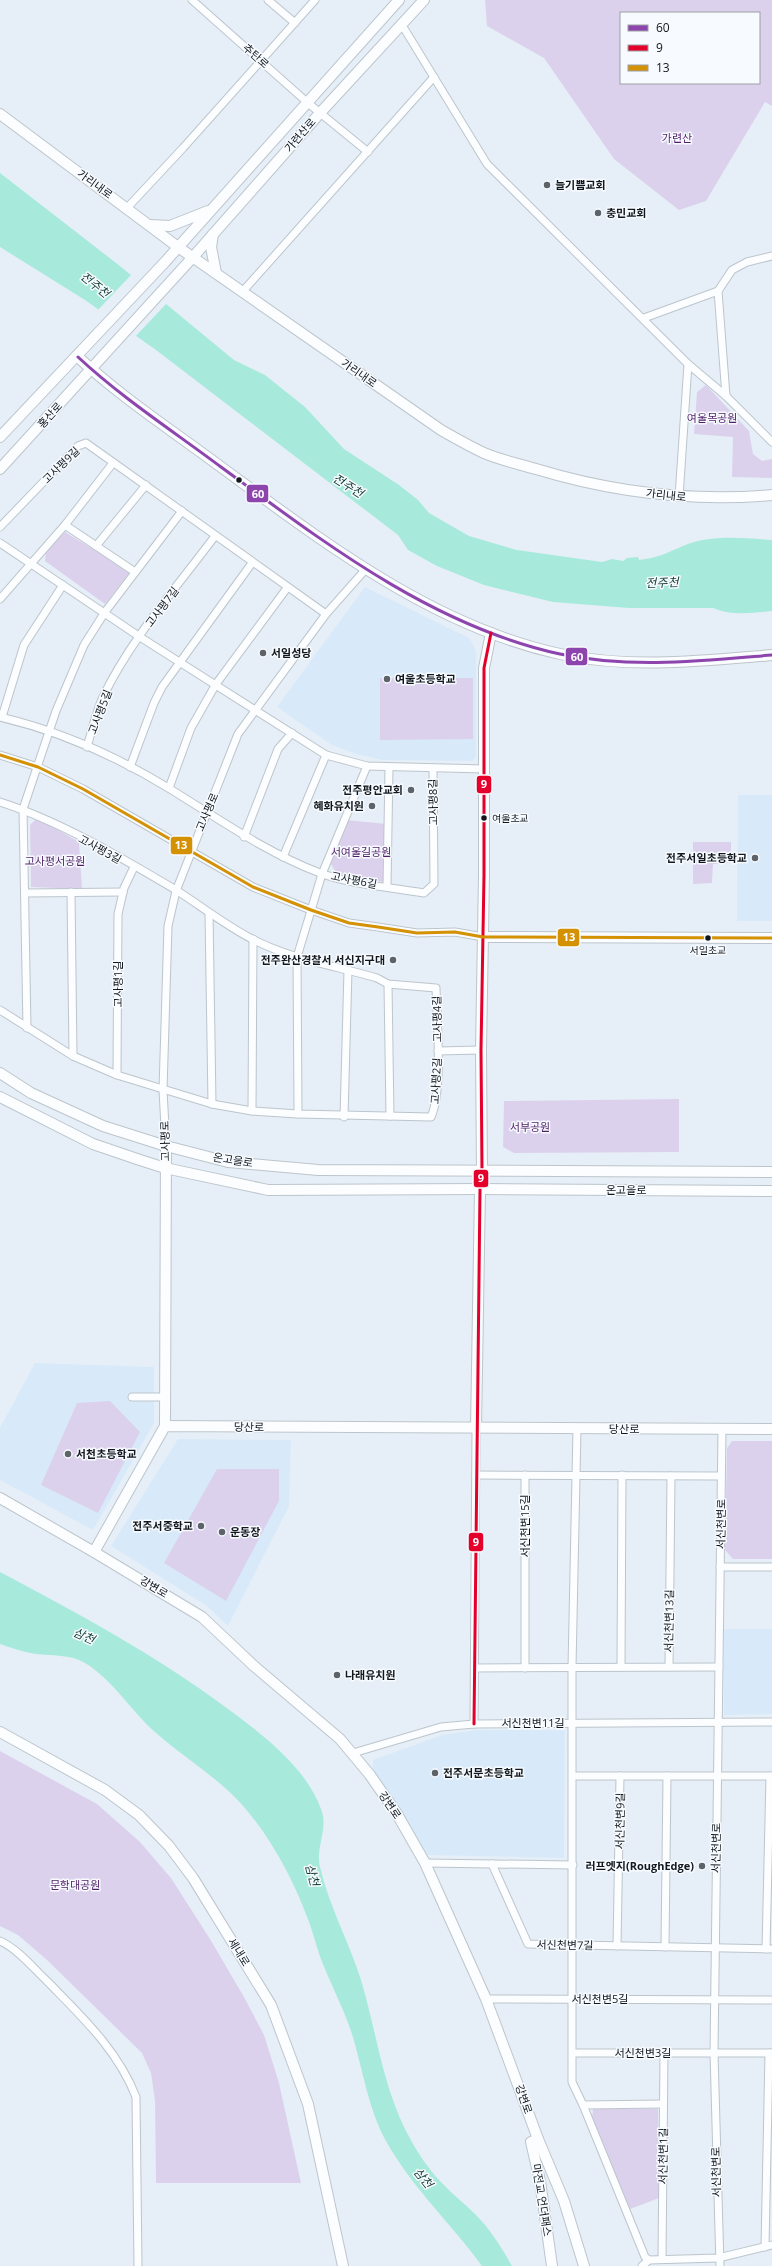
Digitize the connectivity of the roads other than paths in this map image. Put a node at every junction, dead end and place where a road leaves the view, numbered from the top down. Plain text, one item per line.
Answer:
1 (192, 0) edge
2 (204, 0) edge
3 (268, 0) edge
4 (315, 0) edge
5 (399, 0) edge
6 (424, 0) edge
7 (199, 6) junction
8 (295, 23) junction
9 (402, 25) junction
10 (262, 61) junction
11 (434, 77) junction
12 (308, 103) junction
13 (320, 113) junction
14 (0, 114) edge
15 (368, 152) junction
16 (127, 208) junction
17 (210, 210) junction
18 (150, 225) junction
19 (213, 234) junction
20 (178, 247) junction
21 (772, 256) edge
22 (193, 257) junction
23 (216, 272) junction
24 (243, 291) junction
25 (718, 291) junction
26 (644, 318) junction
27 (85, 349) joint
28 (78, 357) junction
29 (99, 360) joint
30 (688, 364) junction
31 (90, 368) junction
32 (726, 396) junction
33 (0, 437) edge
34 (772, 442) edge
35 (113, 463) junction
36 (0, 469) edge
37 (146, 485) junction
38 (772, 496) edge
39 (679, 497) junction
40 (182, 511) junction
41 (65, 525) junction
42 (0, 527) edge
43 (215, 536) junction
44 (0, 543) edge
45 (96, 546) junction
46 (252, 563) junction
47 (31, 564) junction
48 (365, 570) junction
49 (135, 572) junction
50 (62, 585) junction
51 (287, 588) junction
52 (0, 599) edge
53 (105, 612) junction
54 (326, 614) junction
55 (491, 633) junction
56 (140, 636) junction
57 (772, 655) edge
58 (181, 662) junction
59 (114, 677) joint
60 (216, 684) junction
61 (255, 709) junction
62 (1, 717) edge
63 (50, 731) junction
64 (292, 734) junction
65 (87, 747) junction
66 (0, 755) edge
67 (326, 755) junction
68 (367, 766) junction
69 (38, 767) junction
70 (130, 767) junction
71 (389, 768) junction
72 (433, 769) junction
73 (485, 769) junction
74 (169, 788) junction
75 (0, 802) edge
76 (23, 809) junction
77 (207, 813) junction
78 (434, 834) joint
79 (244, 837) junction
80 (190, 851) junction
81 (283, 857) junction
82 (134, 867) junction
83 (322, 874) junction
84 (387, 886) junction
85 (176, 891) junction
86 (71, 892) junction
87 (123, 892) junction
88 (26, 893) junction
89 (311, 910) junction
90 (209, 913) junction
91 (483, 937) junction
92 (772, 938) edge
93 (253, 940) junction
94 (297, 956) junction
95 (348, 970) junction
96 (388, 984) junction
97 (0, 1010) edge
98 (27, 1028) junction
99 (481, 1050) junction
100 (438, 1051) junction
101 (73, 1056) junction
102 (0, 1073) edge
103 (117, 1076) junction
104 (163, 1090) junction
105 (0, 1097) edge
106 (212, 1104) junction
107 (252, 1111) junction
108 (298, 1114) junction
109 (390, 1116) junction
110 (344, 1117) junction
111 (166, 1146) junction
112 (165, 1168) junction
113 (482, 1171) junction
114 (772, 1172) edge
115 (480, 1189) junction
116 (772, 1191) edge
117 (132, 1397) dead end
118 (165, 1397) junction
119 (165, 1426) junction
120 (476, 1429) junction
121 (577, 1429) junction
122 (722, 1429) junction
123 (772, 1429) edge
124 (476, 1474) junction
125 (525, 1475) junction
126 (577, 1475) junction
127 (622, 1475) junction
128 (671, 1476) junction
129 (721, 1476) junction
130 (0, 1498) edge
131 (94, 1552) junction
132 (720, 1567) junction
133 (772, 1568) edge
134 (572, 1667) junction
135 (621, 1667) junction
136 (669, 1667) junction
137 (719, 1667) junction
138 (475, 1668) junction
139 (525, 1668) junction
140 (718, 1722) junction
141 (772, 1722) edge
142 (573, 1723) junction
143 (474, 1724) junction
144 (0, 1732) edge
145 (352, 1753) junction
146 (573, 1776) junction
147 (620, 1776) junction
148 (667, 1776) junction
149 (717, 1776) junction
150 (771, 1776) edge
151 (425, 1863) junction
152 (492, 1864) junction
153 (573, 1865) junction
154 (0, 1942) edge
155 (573, 1945) junction
156 (618, 1946) junction
157 (665, 1947) junction
158 (715, 1948) junction
159 (769, 1949) edge
160 (486, 1999) junction
161 (573, 1999) junction
162 (715, 1999) junction
163 (772, 2000) edge
164 (573, 2053) junction
165 (664, 2053) junction
166 (714, 2053) junction
167 (770, 2053) edge
168 (664, 2104) junction
169 (583, 2105) junction
170 (538, 2139) junction
171 (547, 2159) junction
172 (540, 2182) junction
173 (769, 2246) edge
174 (718, 2258) junction
175 (662, 2259) junction
176 (649, 2260) junction
177 (138, 2266) edge
178 (343, 2266) edge
179 (552, 2266) edge
180 (584, 2266) edge
181 (642, 2266) edge
182 (720, 2266) edge

1 - 7 street, 추탄로
2 - 7 street
3 - 8 street
4 - 8 street
5 - 12 street, 가련산로
6 - 9 street, 가련산로
7 - 10 street, 추탄로
8 - 10 street
9 - 11 street
9 - 13 street, 가련산로
10 - 12 street, 추탄로
10 - 16 street
11 - 15 street
11 - 26 street
12 - 13 street, 추탄로
12 - 17 street, 가련산로
13 - 15 street, 추탄로
13 - 19 street, 가련산로
14 - 16 street, 가리내로
15 - 24 street
16 - 18 street, 가리내로
17 - 18 street
17 - 20 street, 가련산로
18 - 20 street, 가리내로
19 - 22 street, 가련산로
19 - 23 street
20 - 22 street, 가리내로
20 - 27 street, 가련산로
21 - 25 street
22 - 23 street, 가리내로
22 - 29 street, 가련산로
23 - 24 street, 가리내로
24 - 39 street, 가리내로
25 - 26 street
25 - 32 street
26 - 30 street
27 - 28 street, 홍산로
28 - 31 street
28 - 33 street, 홍산로
29 - 31 street, 홍산로
30 - 32 street
30 - 39 street
31 - 36 street, 홍산로
31 - 48 street
32 - 34 street
35 - 37 street, 고사평9길
35 - 41 street
35 - 42 street, 고사평9길
37 - 40 street, 고사평9길
37 - 45 street
38 - 39 street, 가리내로
40 - 43 street, 고사평9길
40 - 49 street
41 - 45 street
41 - 47 street
43 - 46 street, 고사평9길
43 - 56 street, 고사평7길
44 - 47 street, 고사평7길
45 - 49 street
46 - 51 street, 고사평9길
46 - 58 street
47 - 50 street, 고사평7길
47 - 52 street
48 - 54 street, 고사평로
48 - 55 street
49 - 53 street
50 - 53 street, 고사평7길
50 - 62 street, 고사평5길
51 - 54 street, 고사평9길
51 - 60 street
53 - 56 street, 고사평7길
53 - 63 street
54 - 61 street, 고사평로
55 - 57 street
55 - 73 street
56 - 58 street, 고사평7길
56 - 59 street, 고사평7길
58 - 60 street, 고사평7길
58 - 70 street
59 - 65 street, 고사평5길
60 - 61 street, 고사평7길
60 - 74 street
61 - 64 street, 고사평8길
61 - 77 street, 고사평로
62 - 63 street, 고사평5길
63 - 65 street, 고사평5길
63 - 69 street
64 - 67 street, 고사평8길
64 - 79 street
65 - 70 street, 고사평5길
66 - 69 street
67 - 68 street, 고사평8길
67 - 81 street
68 - 71 street, 고사평8길
68 - 83 street, 고사평6길
69 - 76 street
69 - 80 street
70 - 74 street, 고사평5길
71 - 72 street, 고사평8길
71 - 84 street, 고사평6길
72 - 73 street, 고사평8길
72 - 78 street, 고사평8길
73 - 91 street
74 - 77 street, 고사평5길
75 - 76 street, 고사평3길
76 - 82 street, 고사평3길
76 - 88 street
77 - 79 street, 고사평6길
77 - 80 street, 고사평로
78 - 84 street, 고사평6길
79 - 81 street, 고사평6길
80 - 85 street, 고사평로
80 - 89 street
81 - 83 street, 고사평6길
82 - 85 street, 고사평3길
82 - 87 street, 고사평1길
83 - 84 street, 고사평6길
83 - 89 street
85 - 90 street, 고사평4길
85 - 104 street, 고사평로
86 - 87 street
86 - 88 street
86 - 101 street
87 - 103 street, 고사평1길
88 - 98 street
89 - 91 street
89 - 94 street
90 - 93 street, 고사평4길
90 - 106 street
91 - 92 street
91 - 99 street
93 - 94 street, 고사평4길
93 - 107 street
94 - 95 street, 고사평4길
94 - 108 street
95 - 96 street, 고사평4길
95 - 110 street
96 - 100 street, 고사평4길
96 - 109 street
97 - 98 street
98 - 101 street
99 - 100 street
99 - 113 street
100 - 109 street, 고사평2길
101 - 103 street
102 - 111 street, 온고을로
103 - 104 street
104 - 106 street, 고사평2길
104 - 111 street, 고사평로
105 - 112 street, 온고을로
106 - 107 street, 고사평2길
107 - 108 street, 고사평2길
108 - 110 street, 고사평2길
109 - 110 street, 고사평2길
111 - 112 street, 고사평로
111 - 113 street, 온고을로
112 - 115 street, 온고을로
112 - 118 street
113 - 114 street, 온고을로
113 - 115 street
115 - 116 street, 온고을로
115 - 120 street
117 - 118 street
118 - 119 street
119 - 120 street, 당산로
119 - 131 street
120 - 121 street, 당산로
120 - 124 street
121 - 122 street, 당산로
121 - 126 street
122 - 123 street, 당산로
122 - 129 street, 서신천변로
124 - 125 street
124 - 138 street
125 - 126 street
125 - 139 street, 서신천변15길
126 - 127 street
126 - 134 street
127 - 128 street
127 - 135 street
128 - 129 street
128 - 136 street, 서신천변13길
129 - 132 street, 서신천변로
130 - 131 street, 강변로
131 - 145 street, 강변로
132 - 133 street
132 - 137 street, 서신천변로
134 - 135 street, 서신천변13길
134 - 139 street, 서신천변13길
134 - 142 street
135 - 136 street, 서신천변13길
136 - 137 street, 서신천변13길
137 - 140 street, 서신천변로
138 - 139 street, 서신천변13길
138 - 143 street
140 - 141 street, 서신천변11길
140 - 142 street, 서신천변11길
140 - 149 street, 서신천변로
142 - 143 street, 서신천변11길
142 - 146 street
143 - 145 street, 서신천변11길
144 - 178 street, 세내로
145 - 151 street, 강변로
146 - 147 street, 서신천변9길
146 - 153 street
147 - 148 street, 서신천변9길
147 - 156 street, 서신천변9길
148 - 149 street, 서신천변9길
148 - 157 street
149 - 150 street, 서신천변9길
149 - 158 street, 서신천변로
150 - 159 street
151 - 152 street
151 - 160 street, 강변로
152 - 153 street
152 - 155 street, 서신천변7길
153 - 155 street
154 - 177 street
155 - 156 street, 서신천변7길
155 - 161 street
156 - 157 street, 서신천변7길
157 - 158 street, 서신천변7길
158 - 159 street, 서신천변7길
158 - 162 street, 서신천변로
160 - 161 street, 서신천변5길
160 - 170 street, 강변로
161 - 162 street, 서신천변5길
161 - 164 street
162 - 163 street, 서신천변5길
162 - 166 street, 서신천변로
164 - 165 street, 서신천변3길
164 - 169 street
165 - 166 street, 서신천변3길
165 - 168 street, 서신천변1길
166 - 167 street, 서신천변3길
166 - 174 street, 서신천변로
167 - 173 street
168 - 169 street
168 - 175 street, 서신천변1길
169 - 176 street
170 - 171 street, 강변로
170 - 172 street, 마전교 언더패스
171 - 172 street
171 - 180 street, 강변로
172 - 179 street, 마전교 언더패스
173 - 174 street
174 - 175 street
174 - 182 street, 서신천변로
175 - 176 street
176 - 181 street

